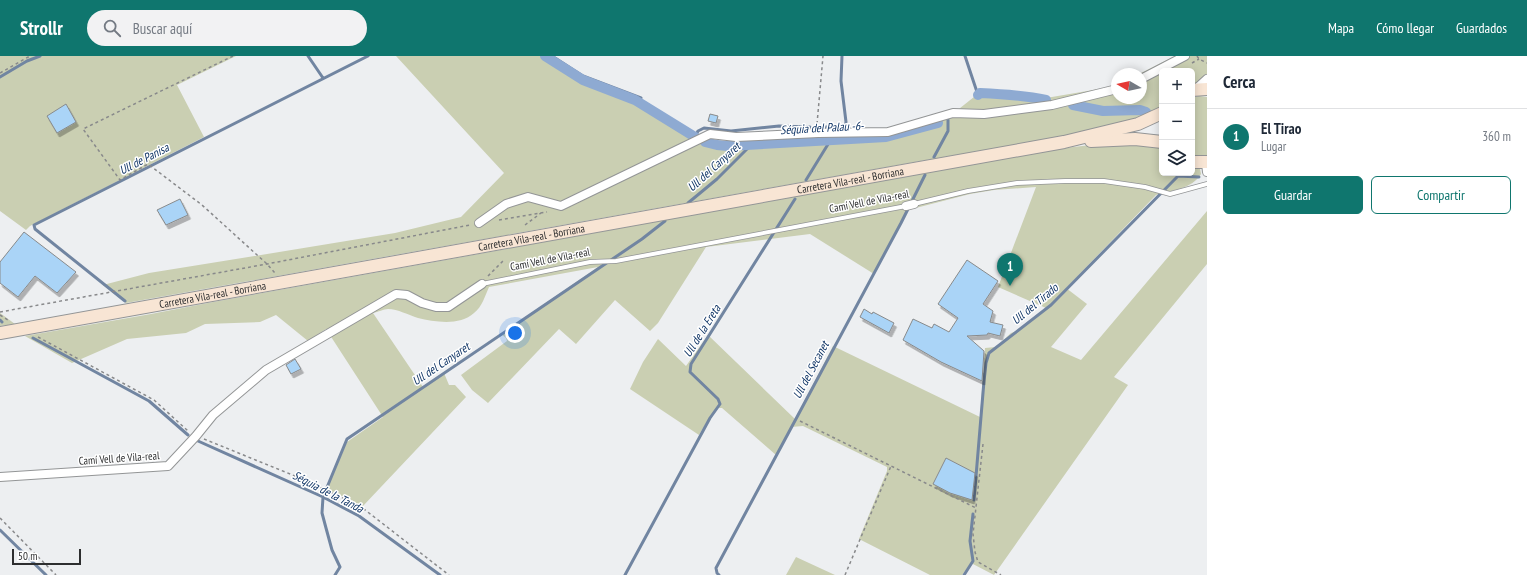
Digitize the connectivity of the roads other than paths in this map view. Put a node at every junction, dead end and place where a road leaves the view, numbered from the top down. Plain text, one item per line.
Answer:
1 (1185, 56) edge
2 (1147, 76) edge
3 (1207, 79) edge
4 (1198, 89) edge
5 (1111, 90) edge
6 (1159, 114) edge
7 (1064, 142) junction
8 (1159, 142) edge
9 (1195, 163) edge
10 (1207, 166) edge
11 (1207, 184) edge
12 (479, 223) dead end
13 (482, 284) joint
14 (0, 333) edge
15 (0, 477) edge

1 - 2 street
3 - 4 street
5 - 12 street
6 - 7 main road, Carretera Vila-real - Borriana
7 - 8 main road, Carretera Vila-real - Borriana
7 - 14 main road, Carretera Vila-real - Borriana
9 - 10 main road
11 - 13 lane, Camí Vell de Vila-real
13 - 15 street, Camí Vell de Vila-real

